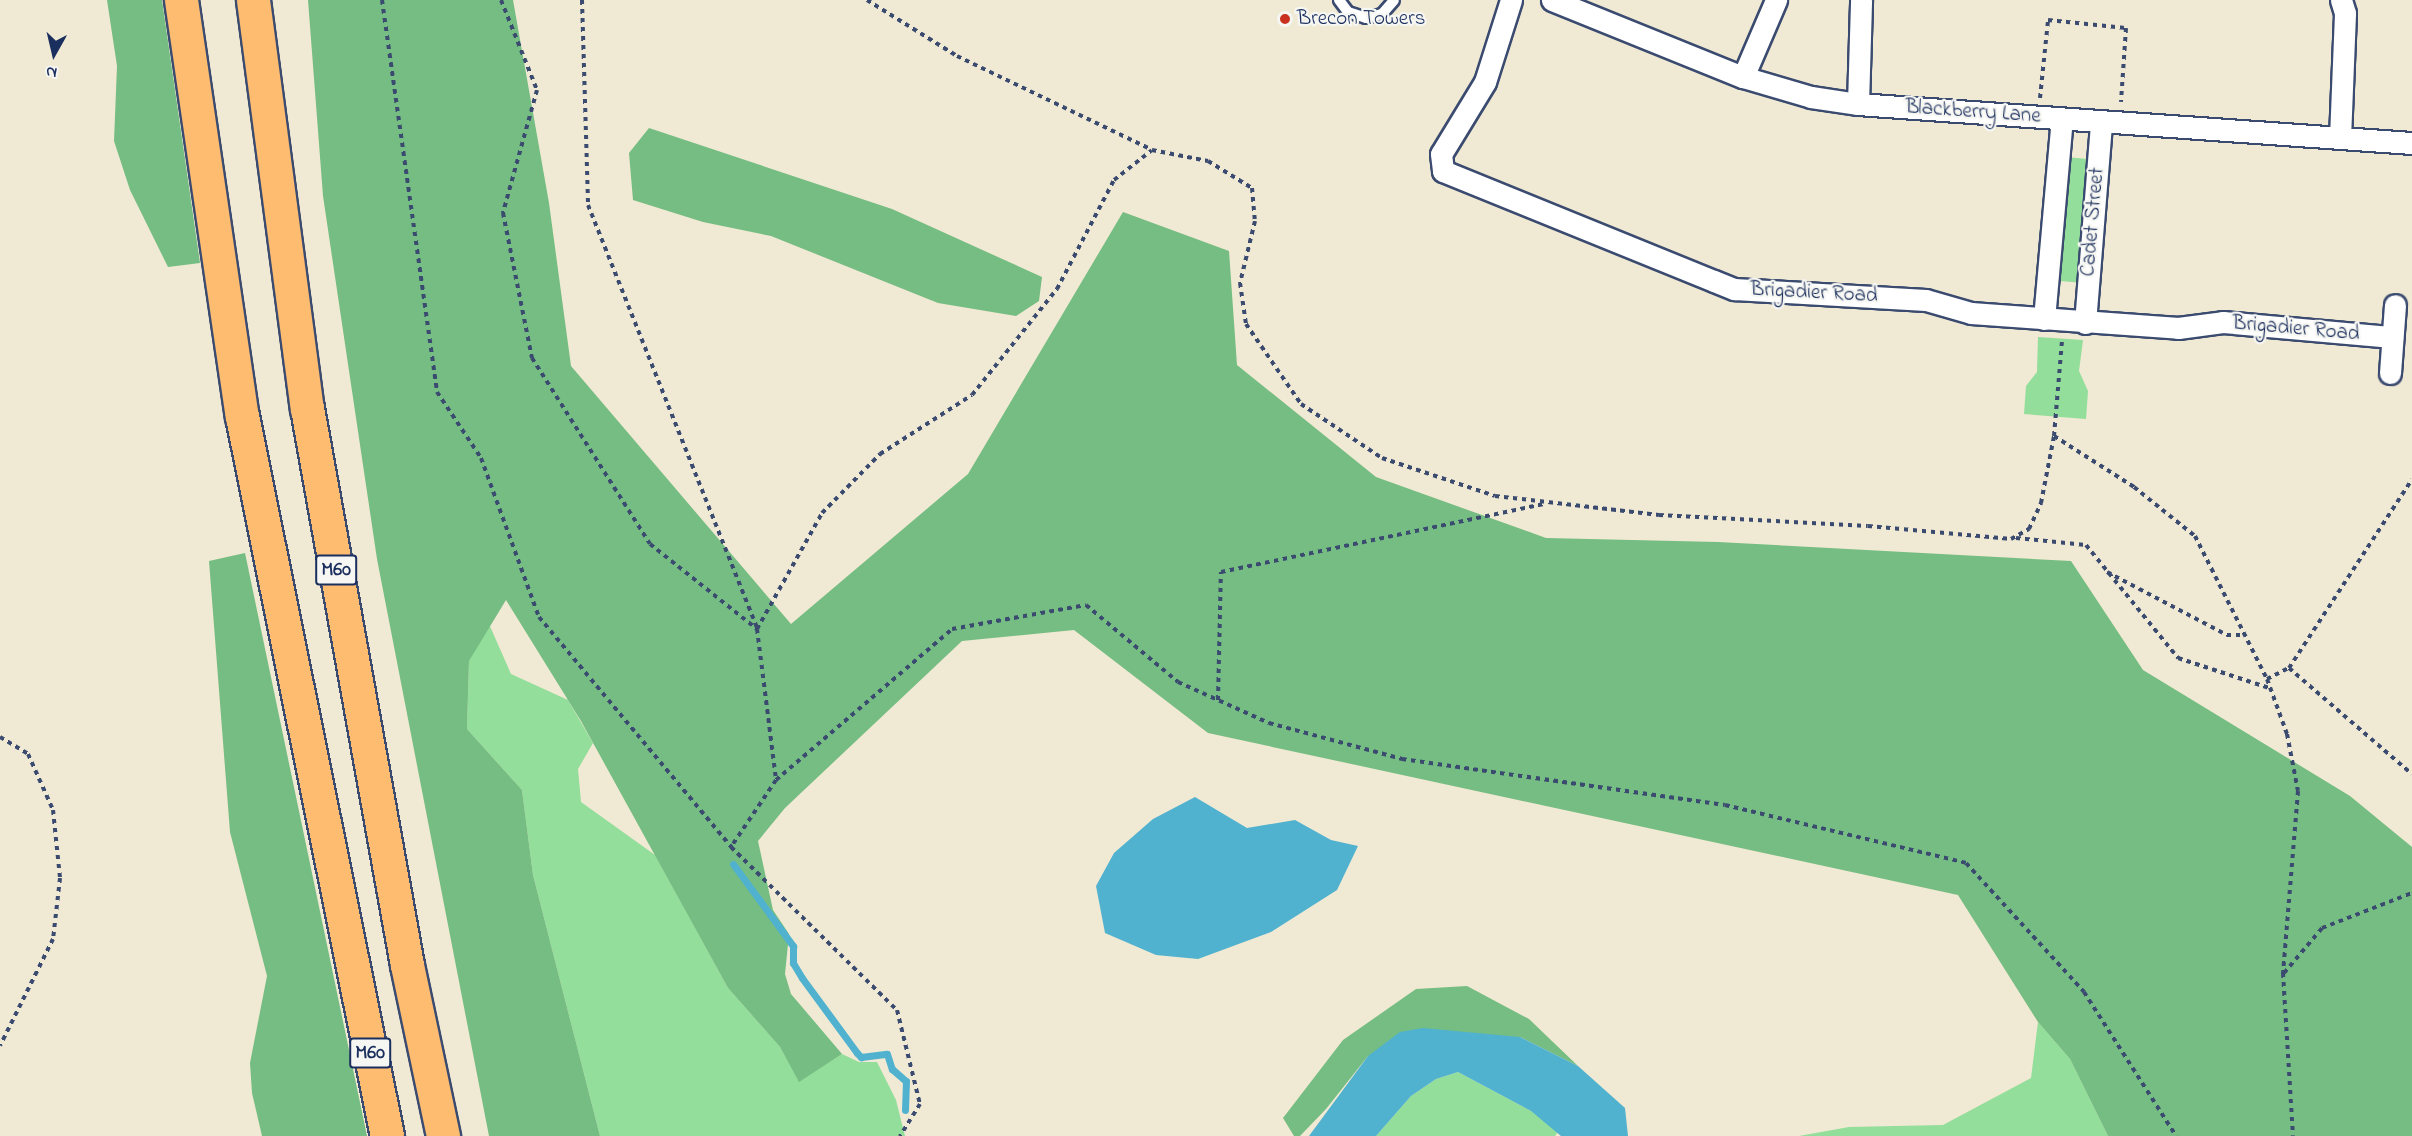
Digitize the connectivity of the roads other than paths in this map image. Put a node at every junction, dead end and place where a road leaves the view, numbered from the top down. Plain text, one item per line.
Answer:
1 (182, 0) edge
2 (253, 0) edge
3 (1339, 0) edge
4 (1394, 0) edge
5 (1510, 0) edge
6 (1552, 0) edge
7 (1776, 0) edge
8 (1861, 0) edge
9 (2341, 0) edge
10 (1743, 76) junction
11 (1858, 104) junction
12 (2062, 119) junction
13 (2111, 123) junction
14 (2340, 138) junction
15 (2412, 143) edge
16 (2395, 305) dead end
17 (2064, 321) junction
18 (2392, 337) junction
19 (2390, 373) dead end
20 (387, 1136) edge
21 (443, 1136) edge

1 - 20 highway, M60
2 - 21 highway, M60
3 - 4 lane
5 - 17 street, Brigadier Road
6 - 10 street, Blackberry Lane
7 - 10 street
8 - 11 street
9 - 14 street
10 - 11 street, Blackberry Lane
11 - 12 street, Blackberry Lane
12 - 13 street, Blackberry Lane
12 - 17 street, Cadet Street
13 - 14 street, Blackberry Lane
13 - 17 street, Cadet Street
14 - 15 street, Blackberry Lane
16 - 18 street
17 - 18 street, Brigadier Road
18 - 19 street

